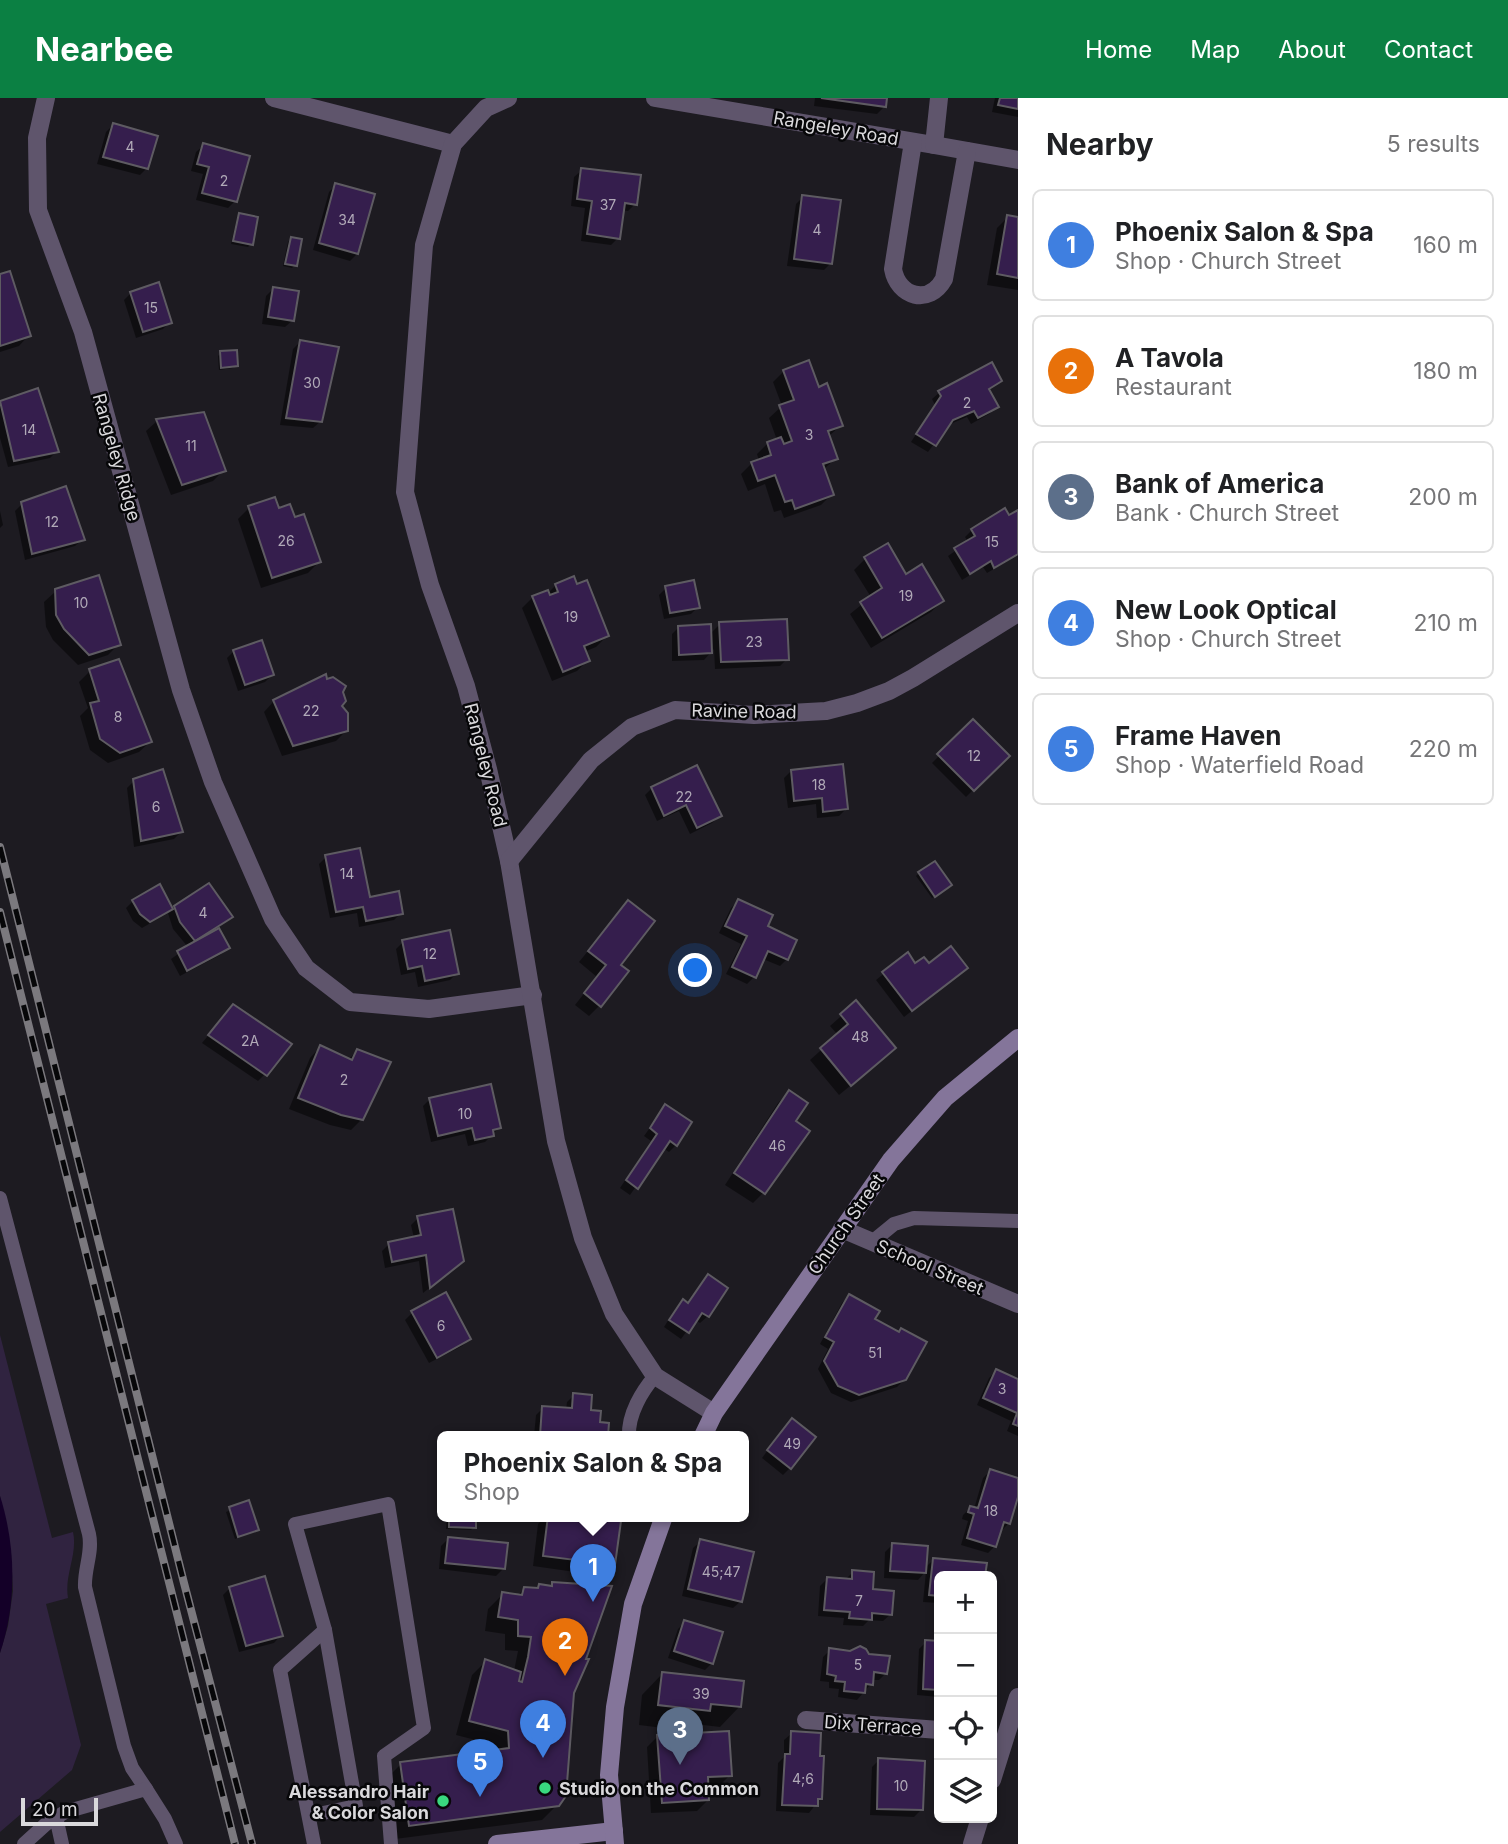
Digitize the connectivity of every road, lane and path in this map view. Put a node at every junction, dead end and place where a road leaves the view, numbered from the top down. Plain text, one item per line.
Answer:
1 (46, 98) edge
2 (274, 98) edge
3 (508, 98) edge
4 (655, 98) edge
5 (939, 98) edge
6 (913, 142) junction
7 (453, 145) junction
8 (934, 145) junction
9 (967, 151) junction
10 (1018, 160) edge
11 (1018, 613) edge
12 (509, 861) junction
13 (533, 995) junction
14 (1018, 1038) edge
15 (0, 1198) edge
16 (1018, 1221) edge
17 (842, 1229) junction
18 (872, 1242) junction
19 (1018, 1304) edge
20 (655, 1376) junction
21 (714, 1413) junction
22 (629, 1431) edge
23 (705, 1431) edge
24 (662, 1522) edge
25 (325, 1630) junction
26 (1018, 1697) edge
27 (806, 1720) dead end
28 (934, 1730) edge
29 (999, 1735) edge
30 (995, 1760) edge
31 (146, 1789) junction
32 (309, 1815) junction
33 (56, 1817) junction
34 (978, 1823) edge
35 (615, 1837) edge
36 (24, 1844) edge
37 (62, 1844) edge
38 (176, 1844) edge
39 (314, 1844) edge
40 (391, 1844) edge
41 (497, 1844) edge
42 (972, 1844) edge

1 - 13 street, Rangeley Ridge
2 - 7 street
3 - 7 street, Rangeley Road
4 - 6 street, Rangeley Road
5 - 8 street
6 - 8 street, Rangeley Road
6 - 9 street
7 - 12 street, Rangeley Road
8 - 9 street, Rangeley Road
9 - 10 street, Rangeley Road
11 - 12 street, Ravine Road
12 - 13 street, Rangeley Road
13 - 20 street, Rangeley Road
14 - 17 main road, Church Street
15 - 31 lane
16 - 18 lane
17 - 18 street, School Street
17 - 21 main road, Church Street
18 - 19 street, School Street
20 - 21 street, Rangeley Road
20 - 22 lane
21 - 23 main road, Church Street
24 - 35 main road
25 - 32 lane
25 - 32 lane
25 - 40 lane
26 - 29 street
27 - 28 street, Dix Terrace
29 - 30 street
31 - 33 lane
31 - 38 lane
32 - 39 lane
33 - 36 lane
33 - 37 lane
34 - 42 street
35 - 41 main road

